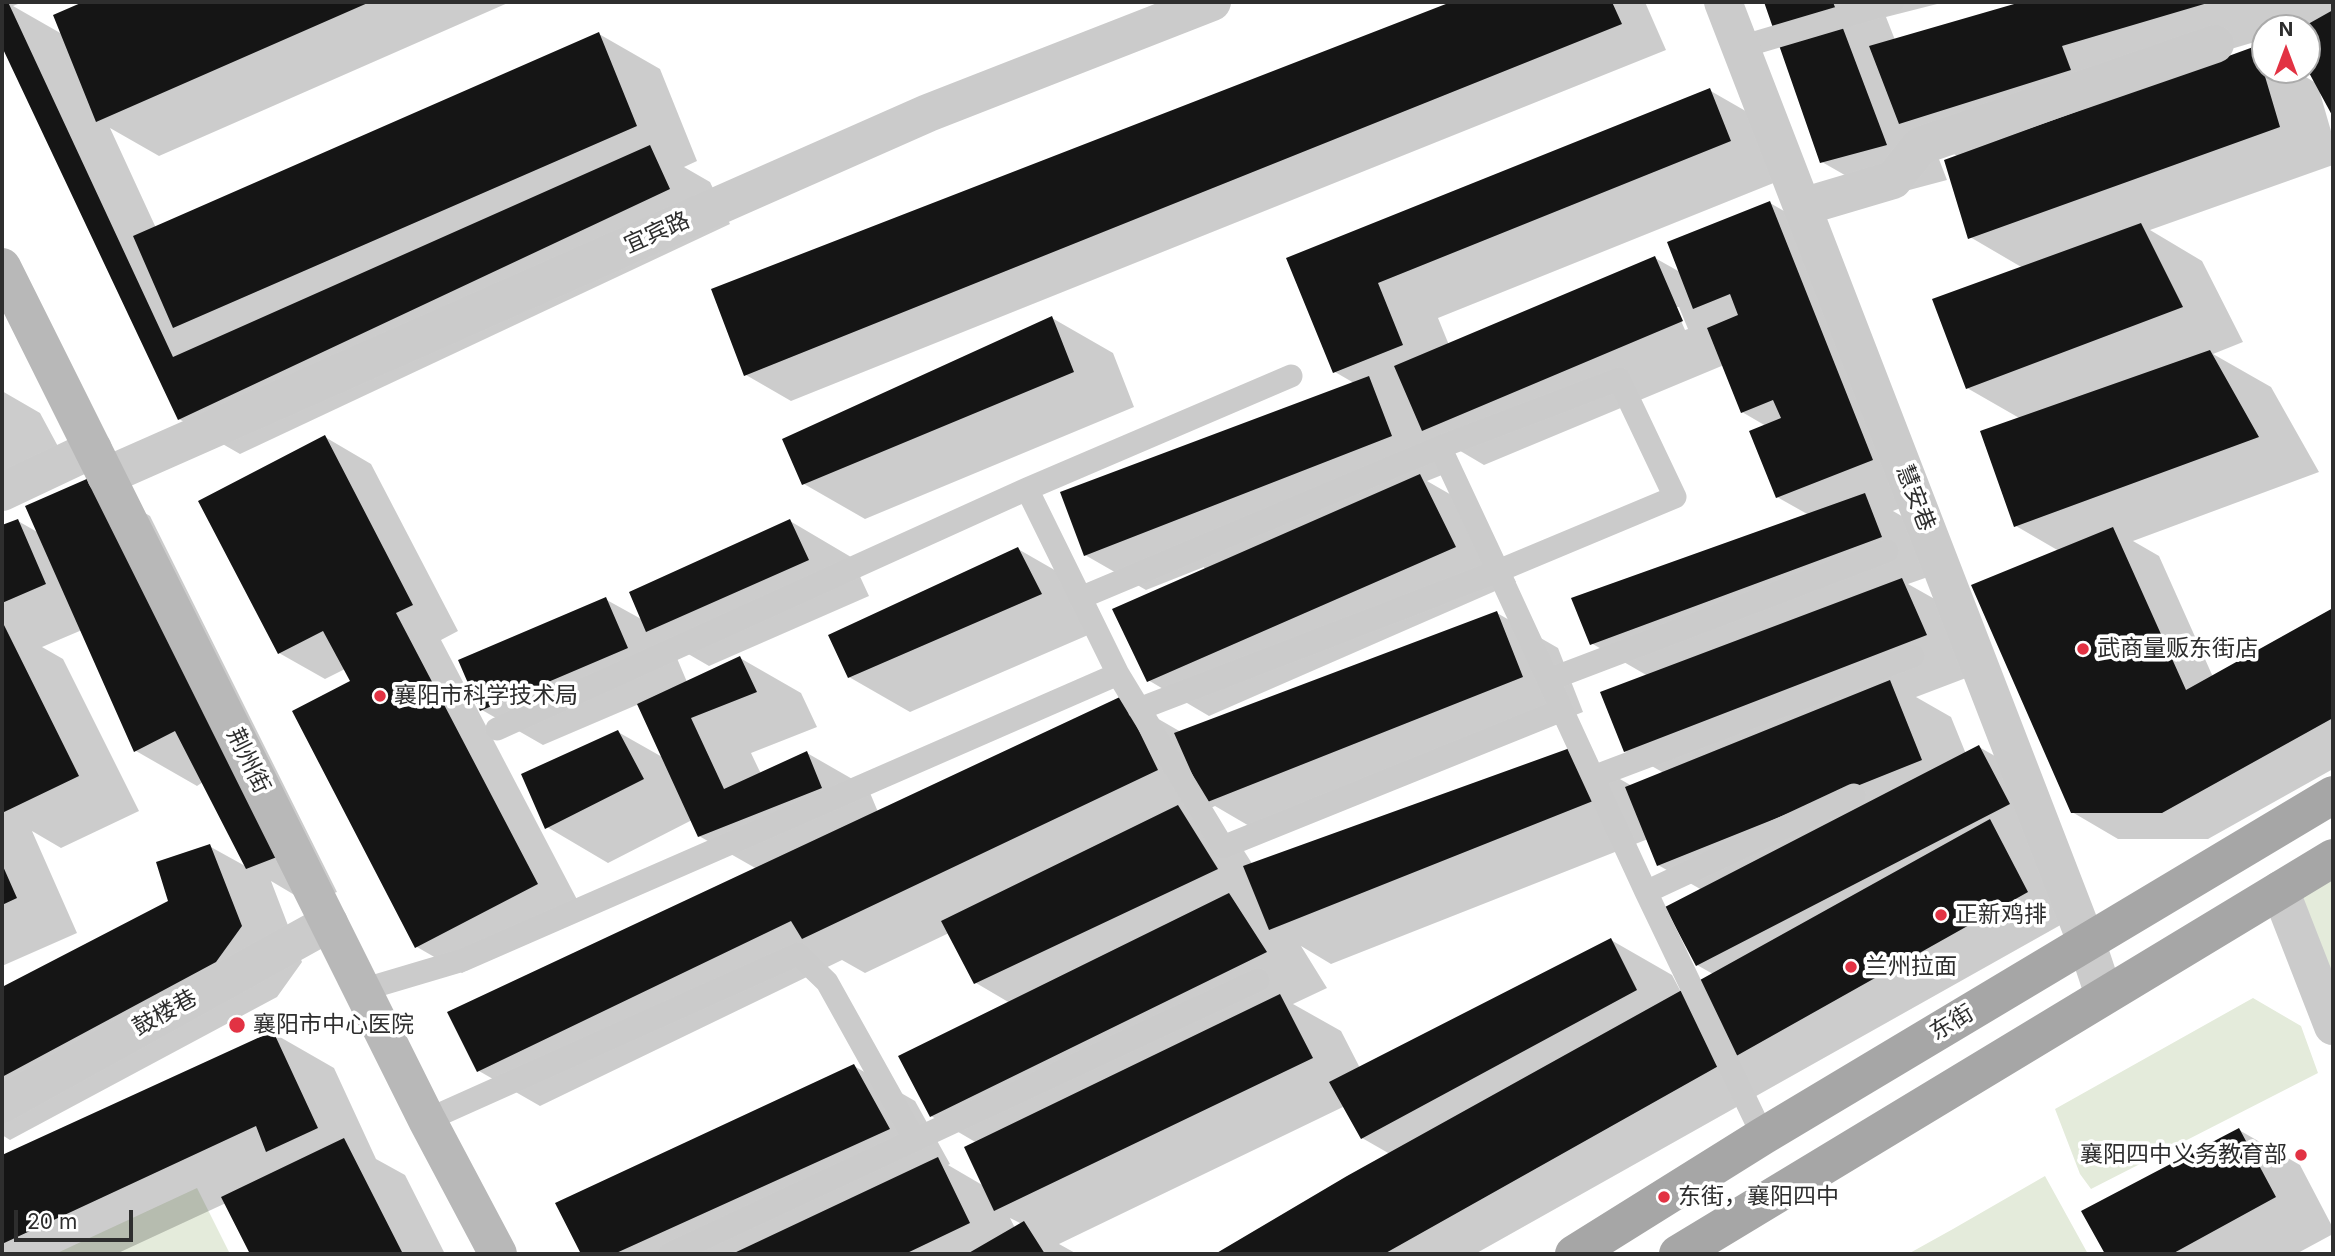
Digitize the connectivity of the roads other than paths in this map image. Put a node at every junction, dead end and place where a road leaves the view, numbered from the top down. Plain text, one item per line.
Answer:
1 (1212, 2) edge
2 (1723, 2) edge
3 (1893, 2) edge
4 (2215, 44) dead end
5 (1741, 47) junction
6 (1802, 207) junction
7 (2, 267) edge
8 (1292, 376) dead end
9 (1440, 447) junction
10 (99, 463) junction
11 (1027, 489) junction
12 (2, 492) edge
13 (1887, 551) dead end
14 (1498, 571) junction
15 (1080, 597) junction
16 (1913, 656) dead end
17 (1118, 674) junction
18 (1548, 680) junction
19 (1139, 709) junction
20 (1562, 710) junction
21 (497, 729) dead end
22 (1593, 777) junction
23 (2333, 795) edge
24 (1854, 796) dead end
25 (2333, 858) edge
26 (2280, 890) junction
27 (1646, 891) junction
28 (329, 923) junction
29 (2087, 944) junction
30 (1258, 980) dead end
31 (362, 990) junction
32 (2104, 995) junction
33 (2333, 1026) edge
34 (2, 1104) edge
35 (427, 1120) junction
36 (1763, 1136) junction
37 (915, 1140) junction
38 (498, 1254) edge
39 (670, 1254) edge
40 (1574, 1254) edge
41 (1678, 1254) edge

1 - 10 street, 宜宾路
2 - 5 street, 慧安巷
3 - 5 lane
4 - 6 street
5 - 6 street, 慧安巷
6 - 29 street, 慧安巷
7 - 10 street, 荆州街
8 - 11 lane
9 - 14 lane
9 - 14 lane
9 - 15 lane
10 - 12 street, 宜宾路
10 - 28 street, 荆州街
11 - 15 lane
11 - 21 lane
13 - 18 lane
14 - 18 lane
14 - 19 lane
15 - 17 lane
16 - 22 lane
17 - 19 lane
17 - 31 lane
18 - 20 lane
19 - 20 lane
20 - 22 lane
22 - 27 lane
23 - 29 main road, 东街
24 - 27 lane
25 - 26 main road
26 - 32 main road
26 - 33 street
27 - 36 lane
28 - 31 street, 荆州街
28 - 34 street, 鼓楼巷
29 - 32 street, 慧安巷
29 - 36 main road, 东街
30 - 37 lane
31 - 35 street, 荆州街
32 - 41 main road
35 - 37 lane
35 - 38 street, 荆州街
36 - 40 main road, 东街
37 - 39 lane

